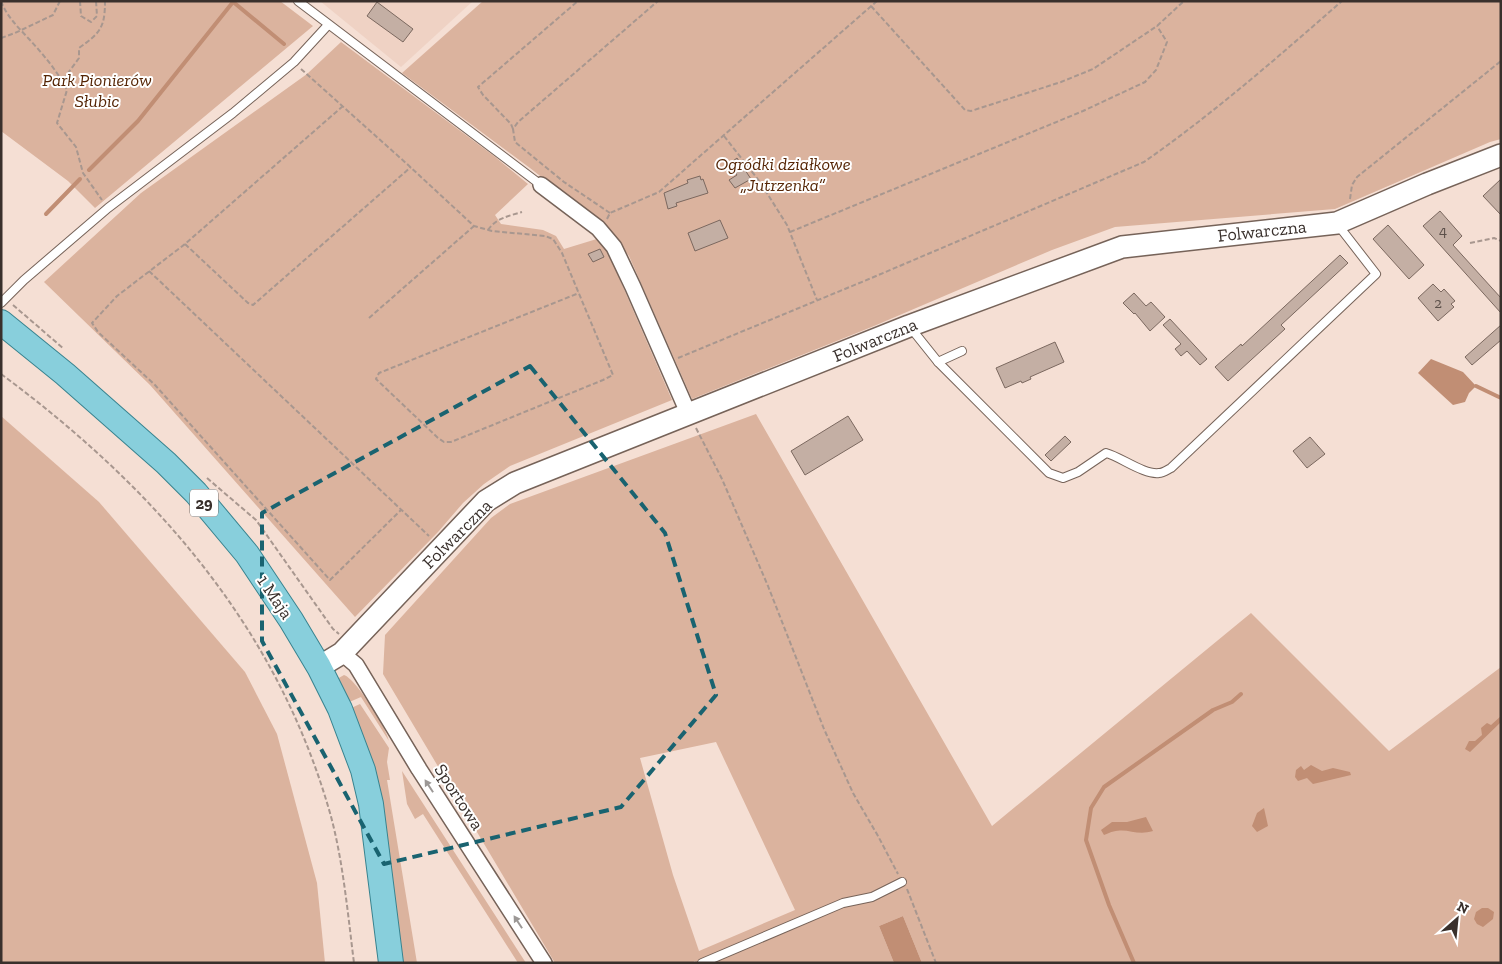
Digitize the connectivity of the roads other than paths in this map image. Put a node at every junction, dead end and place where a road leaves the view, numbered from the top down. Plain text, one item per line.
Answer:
1 (298, 1) edge
2 (328, 25) junction
3 (1501, 155) edge
4 (541, 185) joint
5 (1346, 219) junction
6 (1, 303) edge
7 (1, 322) edge
8 (909, 326) junction
9 (962, 351) dead end
10 (938, 362) junction
11 (689, 415) junction
12 (342, 653) junction
13 (319, 667) junction
14 (902, 882) road end
15 (391, 963) edge
16 (544, 963) edge
17 (702, 963) edge

1 - 2 lane
2 - 4 lane
2 - 6 lane
3 - 5 street, Folwarczna
4 - 11 street
5 - 8 street, Folwarczna
5 - 10 lane
7 - 13 main road, 1 Maja / 29
8 - 10 lane
8 - 11 street, Folwarczna
9 - 10 lane
11 - 12 street, Folwarczna
12 - 13 street, Folwarczna
16 -> 12 street, Sportowa
13 - 15 main road, 1 Maja / 29
14 - 17 lane

